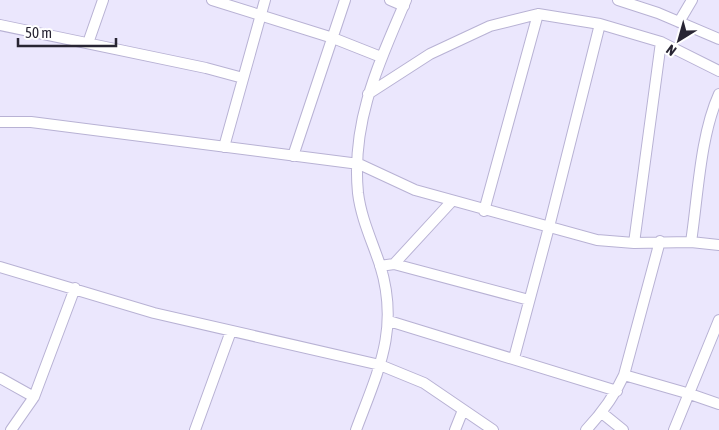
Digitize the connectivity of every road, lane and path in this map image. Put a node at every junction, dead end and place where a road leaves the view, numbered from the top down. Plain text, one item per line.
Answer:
1 (103, 0) edge
2 (212, 0) edge
3 (265, 0) edge
4 (345, 0) edge
5 (390, 0) edge
6 (618, 0) edge
7 (692, 0) edge
8 (637, 2) edge
9 (405, 3) edge
10 (538, 14) junction
11 (259, 15) junction
12 (679, 22) junction
13 (600, 24) junction
14 (0, 25) edge
15 (333, 38) junction
16 (719, 39) edge
17 (660, 42) junction
18 (88, 43) junction
19 (381, 57) junction
20 (719, 71) edge
21 (244, 78) junction
22 (368, 94) junction
23 (719, 94) edge
24 (0, 122) edge
25 (224, 147) junction
26 (293, 156) junction
27 (358, 164) junction
28 (452, 201) junction
29 (484, 211) junction
30 (549, 227) junction
31 (660, 241) junction
32 (691, 242) junction
33 (634, 244) junction
34 (719, 245) edge
35 (394, 264) junction
36 (380, 266) junction
37 (0, 267) edge
38 (74, 288) junction
39 (530, 300) junction
40 (719, 320) edge
41 (389, 321) junction
42 (231, 331) junction
43 (514, 358) junction
44 (380, 365) junction
45 (624, 375) junction
46 (0, 378) edge
47 (617, 391) junction
48 (690, 394) junction
49 (34, 397) junction
50 (719, 404) edge
51 (463, 410) junction
52 (602, 413) junction
53 (11, 430) edge
54 (194, 430) edge
55 (356, 430) edge
56 (455, 430) edge
57 (493, 430) edge
58 (586, 430) edge
59 (623, 430) edge
60 (674, 430) edge

1 - 18 street
2 - 11 street
3 - 11 street
4 - 15 street
5 - 9 street
6 - 8 street
7 - 12 street
8 - 12 street
9 - 19 street
10 - 13 street
10 - 22 street
10 - 29 street
11 - 15 street
11 - 21 street
12 - 16 street
13 - 17 street
13 - 30 street
14 - 18 street
15 - 19 street
15 - 26 street
17 - 20 street
17 - 33 street
18 - 21 street
19 - 22 street
21 - 25 street
22 - 27 street
23 - 32 street
24 - 25 street
25 - 26 street
26 - 27 street
27 - 28 street
27 - 36 street
28 - 29 street
28 - 35 street
29 - 30 street
30 - 33 street
30 - 39 street
31 - 32 street
31 - 33 street
31 - 45 street
32 - 34 street
35 - 36 street
35 - 39 street
36 - 41 street
37 - 38 street
38 - 42 street
38 - 49 street
39 - 43 street
40 - 48 street
41 - 43 street
41 - 44 street
42 - 44 street
42 - 54 street
43 - 47 street
44 - 51 street
44 - 55 street
45 - 47 street
45 - 48 street
46 - 49 street
47 - 52 street
48 - 50 street
48 - 60 street
49 - 53 street
51 - 56 street
51 - 57 street
52 - 58 street
52 - 59 street

